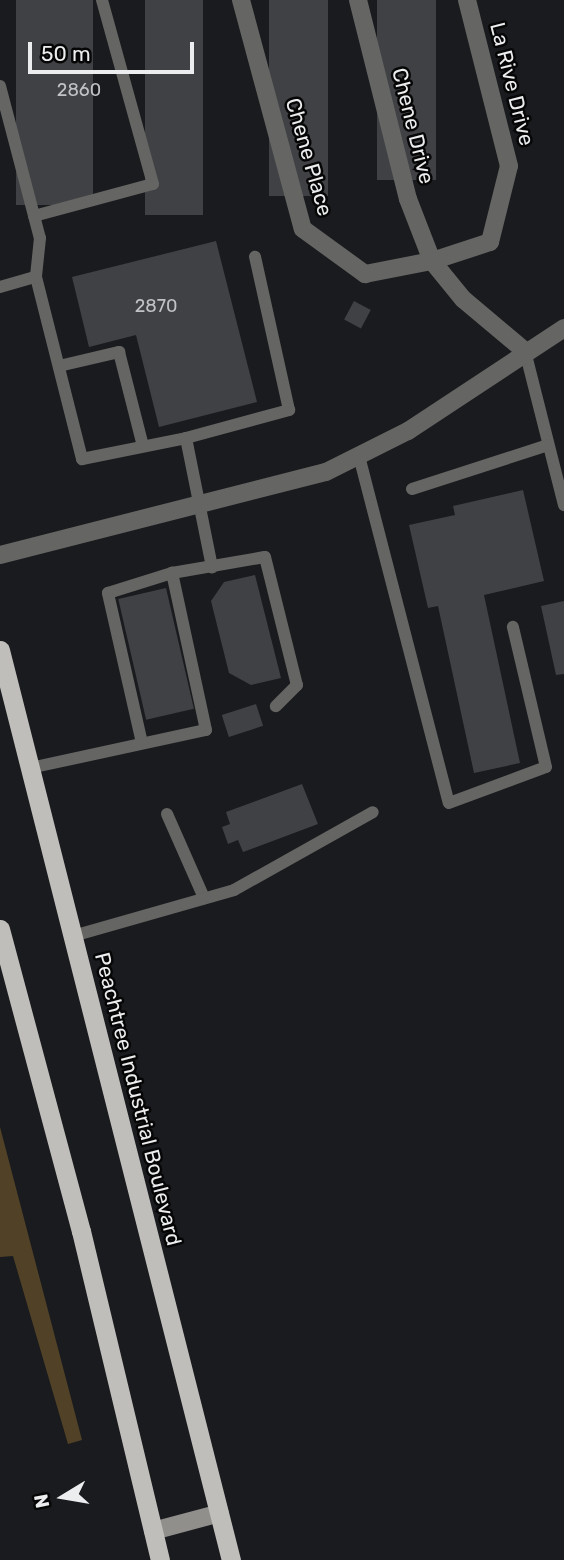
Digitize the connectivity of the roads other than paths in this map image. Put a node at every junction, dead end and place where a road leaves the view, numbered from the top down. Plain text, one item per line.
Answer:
1 (102, 0) edge
2 (241, 0) edge
3 (358, 0) edge
4 (467, 0) edge
5 (0, 86) edge
6 (34, 216) junction
7 (255, 257) dead end
8 (432, 261) junction
9 (36, 277) junction
10 (0, 287) edge
11 (564, 328) edge
12 (525, 351) junction
13 (59, 366) junction
14 (186, 438) junction
15 (548, 445) junction
16 (144, 446) junction
17 (359, 456) junction
18 (412, 489) dead end
19 (564, 505) edge
20 (201, 506) junction
21 (0, 555) edge
22 (212, 566) junction
23 (172, 573) junction
24 (513, 627) dead end
25 (0, 650) edge
26 (276, 706) dead end
27 (142, 743) junction
28 (30, 768) junction
29 (373, 812) dead end
30 (167, 814) dead end
31 (204, 898) junction
32 (0, 929) edge
33 (73, 936) junction
34 (220, 1513) junction
35 (153, 1531) junction
36 (160, 1560) edge
37 (231, 1560) edge

1 - 6 lane
2 - 8 street, Chene Place
3 - 8 street, Chene Drive
4 - 8 street, La Rive Drive
5 - 6 lane
6 - 9 lane
7 - 14 lane
8 - 12 street, Chene Drive
9 - 10 lane
9 - 13 lane
11 - 12 street
12 - 15 lane
12 - 17 street
13 - 16 lane
13 - 16 lane
14 - 16 lane
14 - 20 lane
15 - 18 lane
15 - 19 lane
17 - 20 street
17 - 24 lane
20 - 21 street
20 - 22 lane
22 - 23 lane
22 - 26 lane
23 - 27 lane
23 - 27 lane
25 - 28 highway, Peachtree Industrial Boulevard
27 - 28 lane
28 - 33 highway, Peachtree Industrial Boulevard
29 - 31 lane
30 - 31 lane
31 - 33 lane
32 - 35 highway
33 - 34 highway, Peachtree Industrial Boulevard
34 - 35 main road
34 - 37 highway, Peachtree Industrial Boulevard
35 - 36 highway

